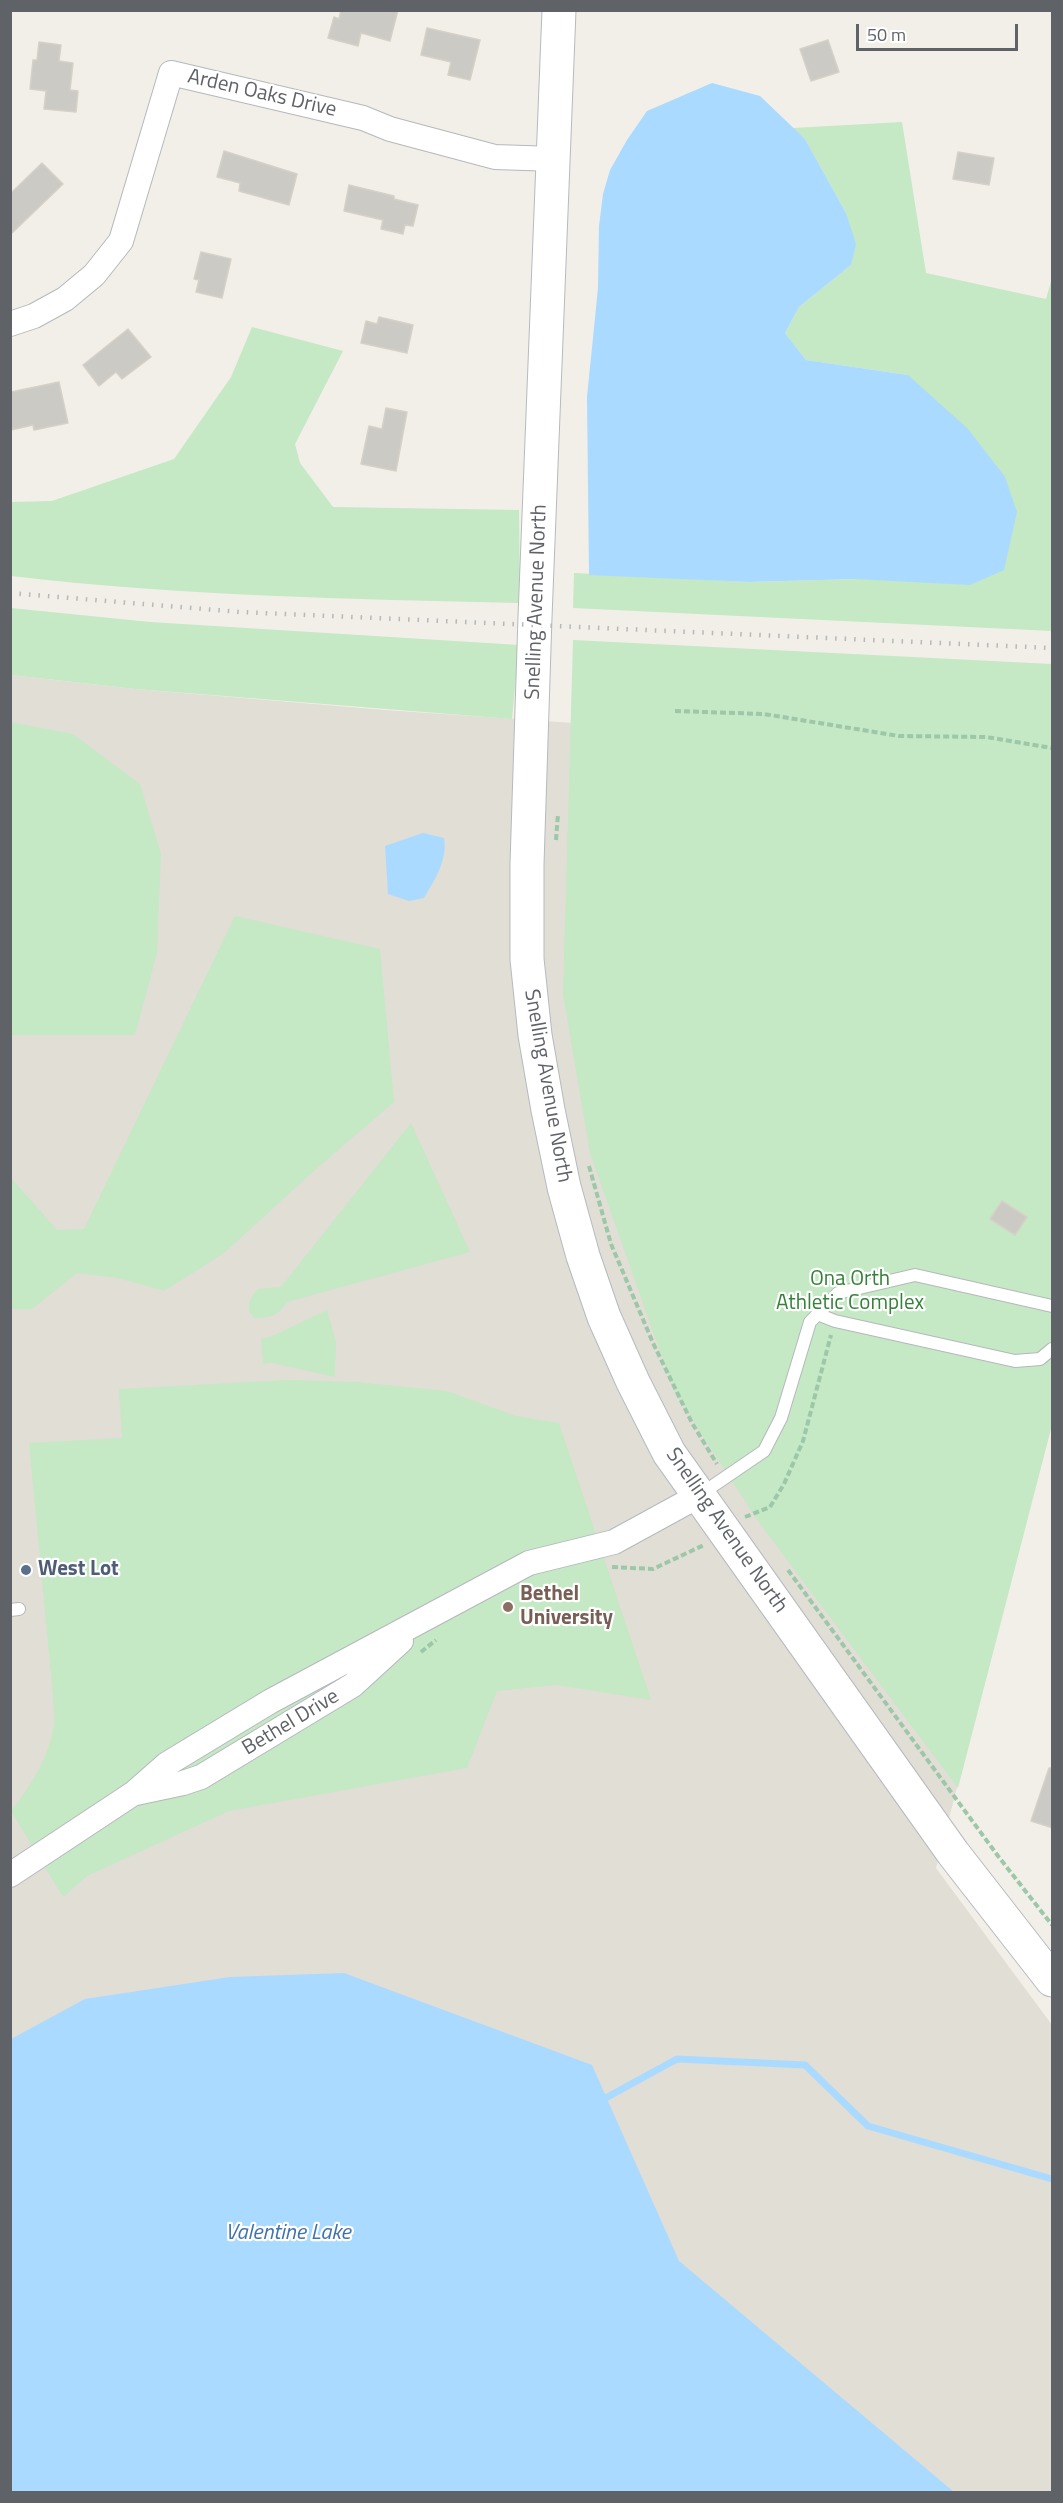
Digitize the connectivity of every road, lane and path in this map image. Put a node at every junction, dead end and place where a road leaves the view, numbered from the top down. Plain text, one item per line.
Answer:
1 (559, 10) edge
2 (555, 159) junction
3 (10, 324) edge
4 (675, 711) dead end
5 (1053, 748) edge
6 (558, 812) dead end
7 (555, 845) dead end
8 (589, 1164) dead end
9 (1053, 1306) edge
10 (817, 1314) junction
11 (835, 1321) junction
12 (1053, 1349) edge
13 (713, 1458) dead end
14 (700, 1495) junction
15 (754, 1525) dead end
16 (781, 1561) dead end
17 (12, 1870) edge
18 (1053, 1925) edge
19 (1050, 1972) edge

1 - 2 street, Snelling Avenue North
2 - 3 street, Arden Oaks Drive
2 - 14 street, Snelling Avenue North
4 - 5 path
6 - 7 path
8 - 13 path
9 - 10 lane
10 - 11 lane
10 - 14 lane
11 - 12 lane
11 - 15 path
14 - 17 street, Bethel Drive
14 - 19 street, Snelling Avenue North
16 - 18 path

